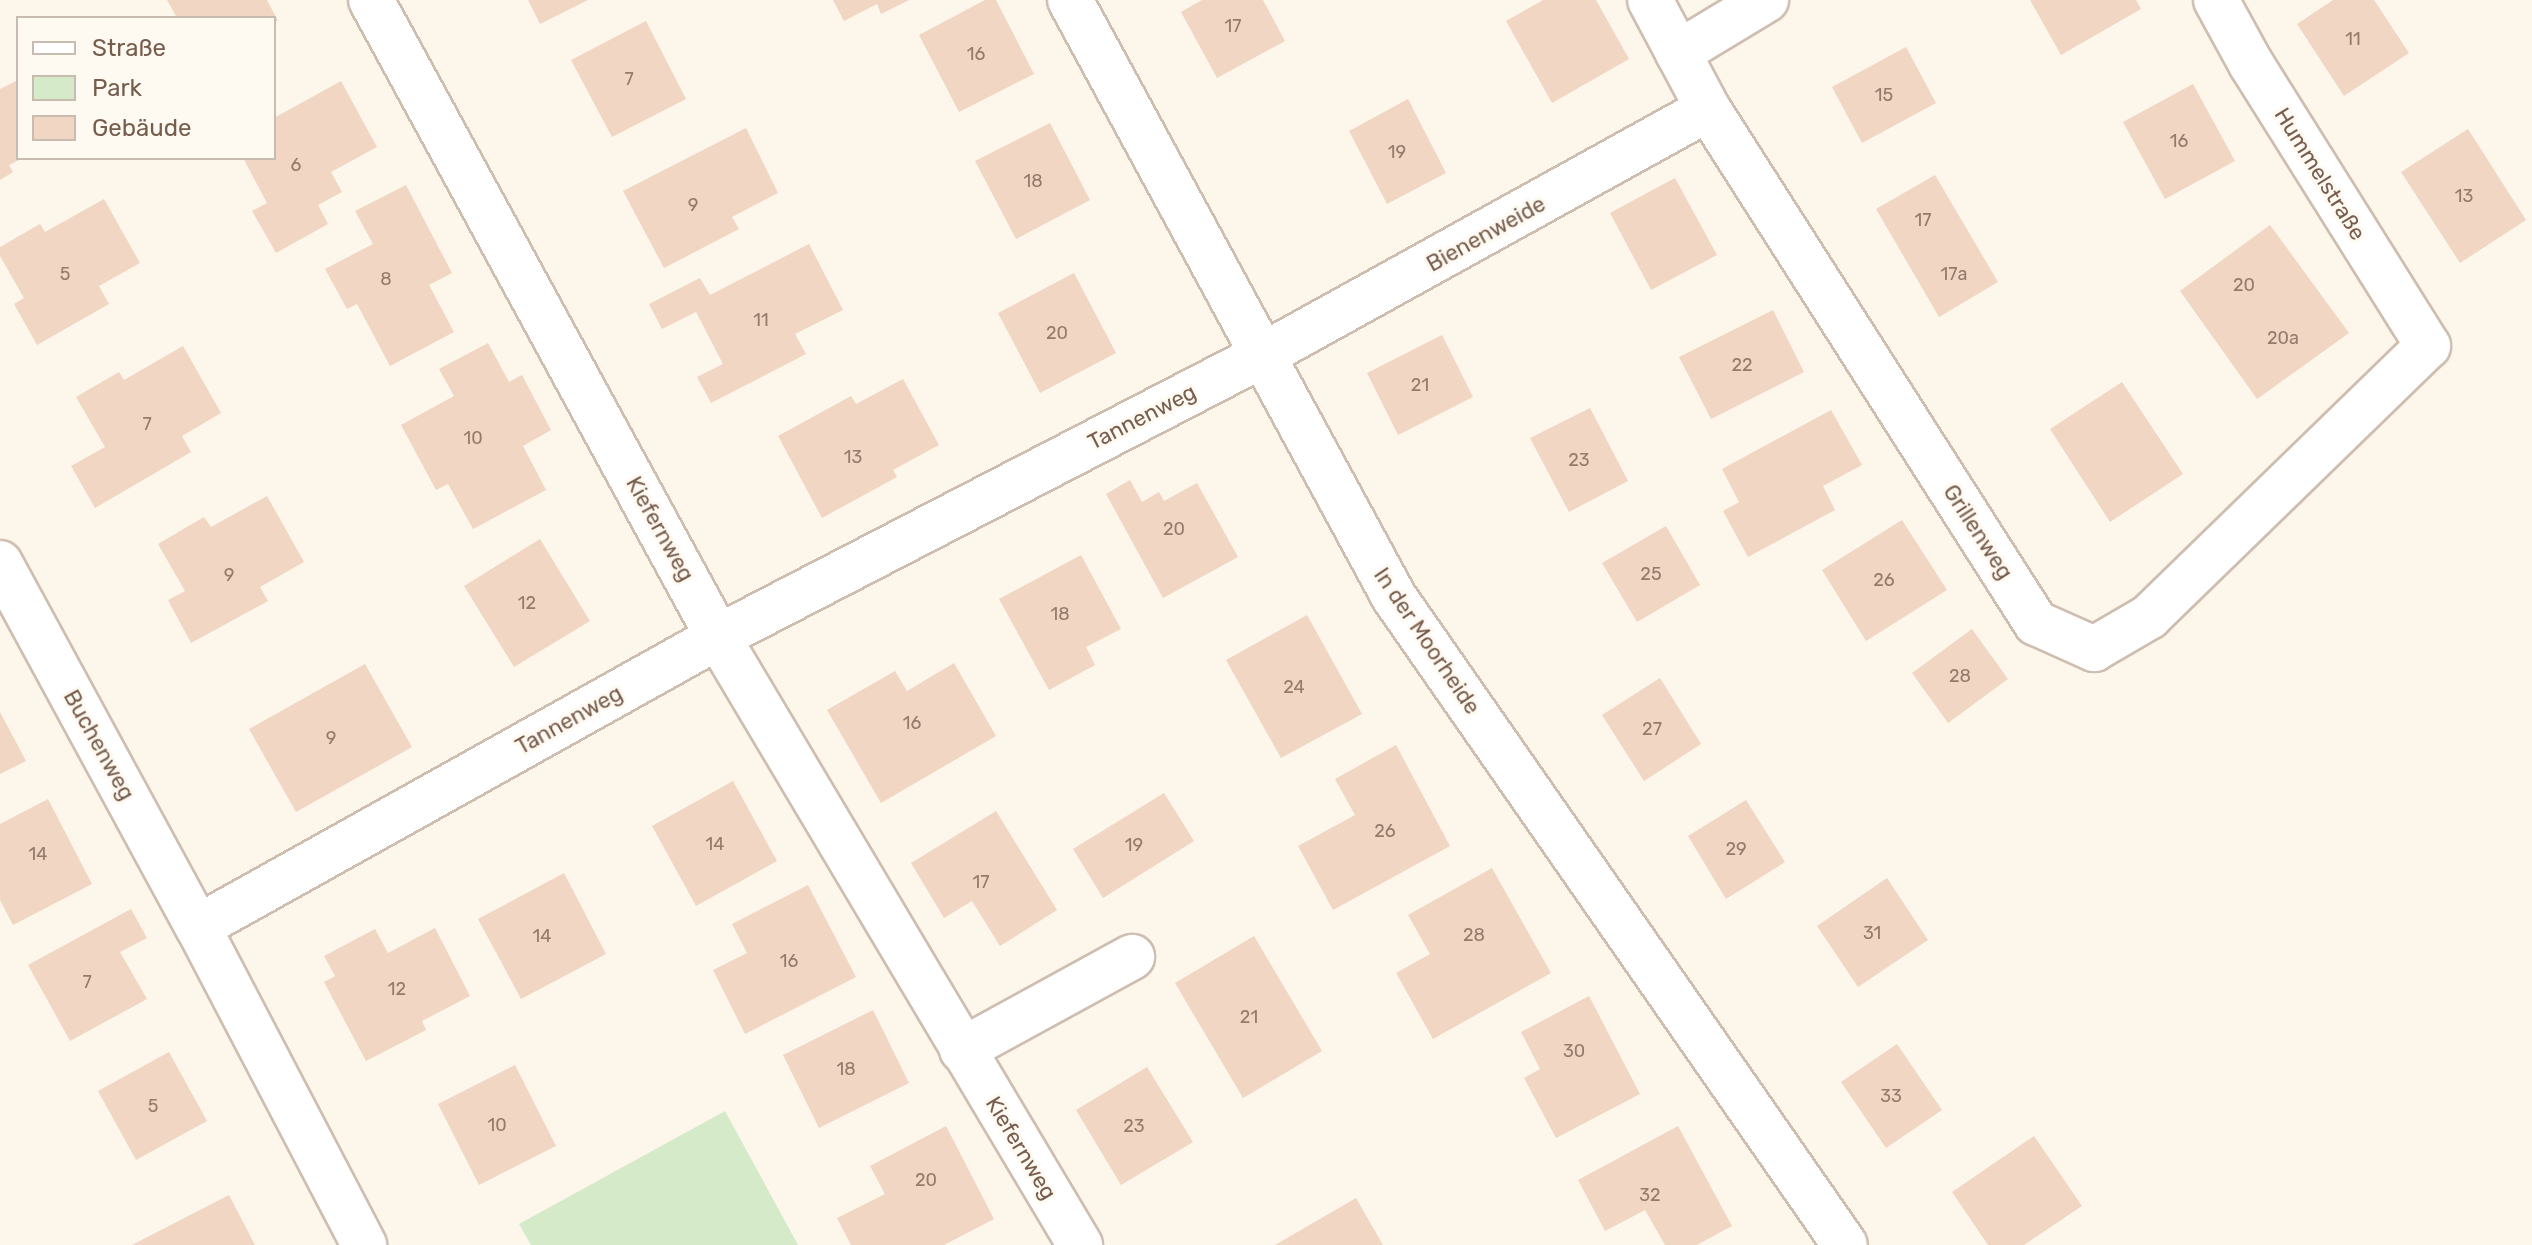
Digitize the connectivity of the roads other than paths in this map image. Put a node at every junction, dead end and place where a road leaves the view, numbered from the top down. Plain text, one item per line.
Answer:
1 (371, 0) edge
2 (1070, 0) edge
3 (1650, 0) edge
4 (1766, 0) edge
5 (2216, 0) edge
6 (1678, 53) junction
7 (1708, 109) junction
8 (2428, 346) joint
9 (1263, 355) junction
10 (0, 563) edge
11 (718, 637) junction
12 (198, 927) junction
13 (1132, 957) dead end
14 (962, 1050) junction
15 (364, 1245) edge
16 (1080, 1245) edge
17 (1845, 1245) edge

1 - 11 street, Kiefernweg
2 - 9 street, In der Moorheide
3 - 6 street, Grillenweg
4 - 6 street
5 - 8 street, Hummelstraße
6 - 7 street, Grillenweg
7 - 8 street, Grillenweg
7 - 9 street, Bienenweide
9 - 11 street, Tannenweg
9 - 17 street, In der Moorheide
10 - 12 street, Buchenweg
11 - 12 street, Tannenweg
11 - 14 street, Kiefernweg
12 - 15 street
13 - 14 street
14 - 16 street, Kiefernweg

